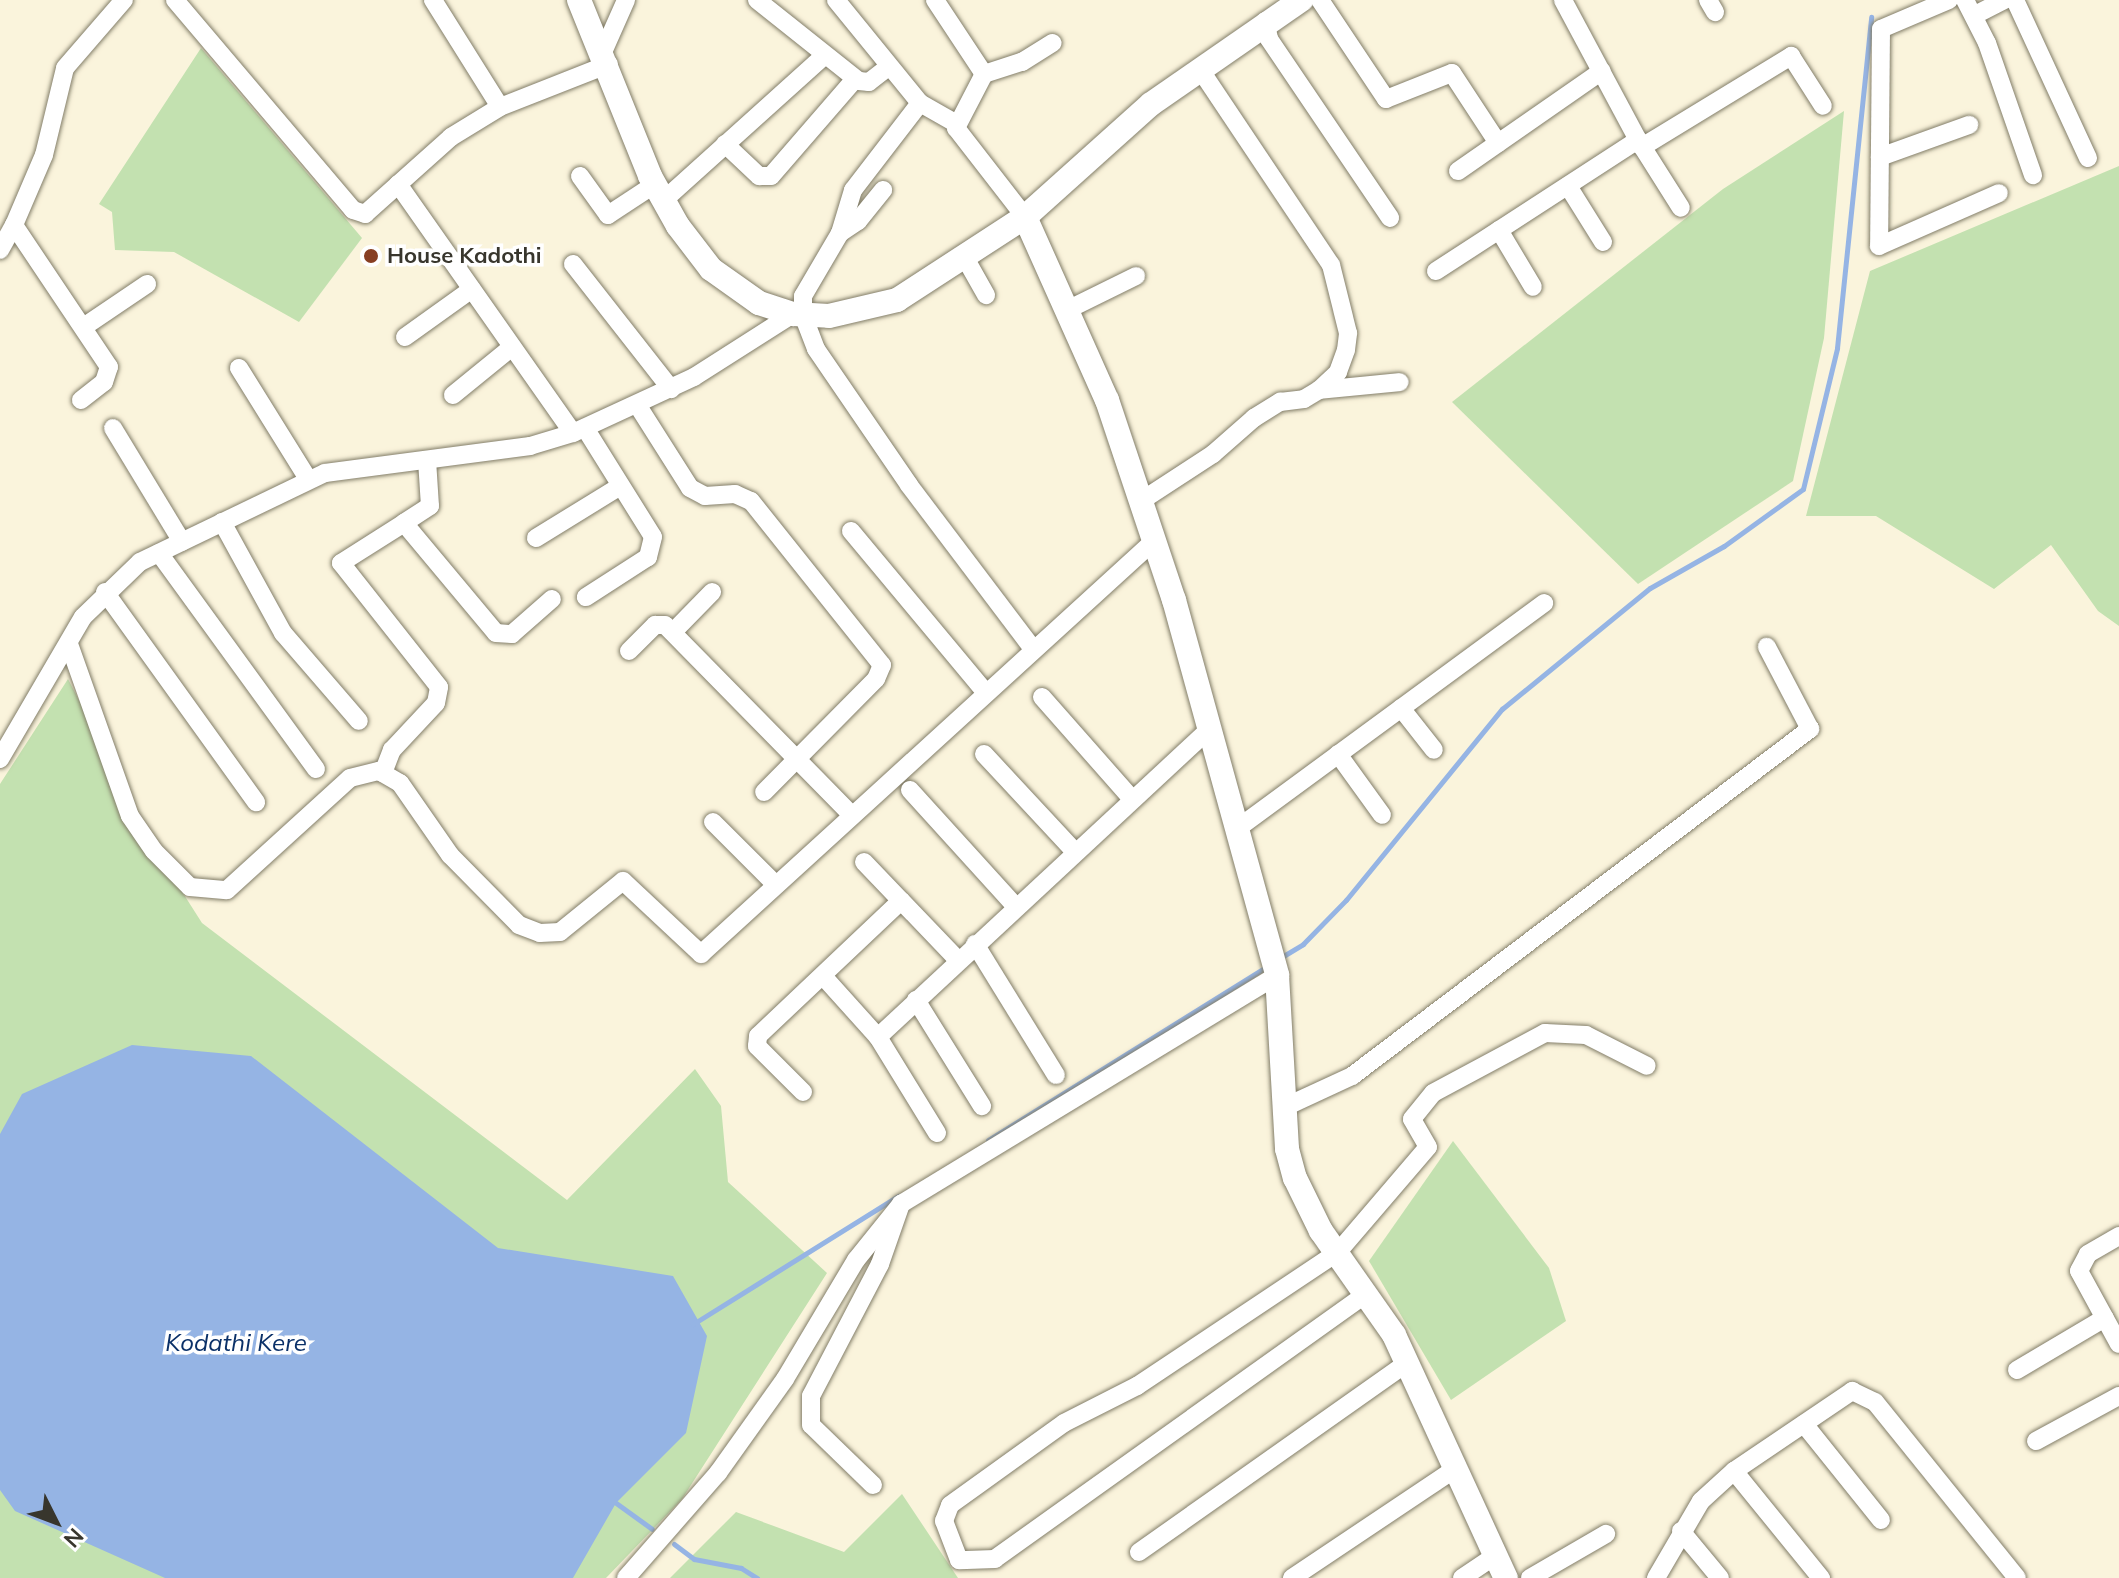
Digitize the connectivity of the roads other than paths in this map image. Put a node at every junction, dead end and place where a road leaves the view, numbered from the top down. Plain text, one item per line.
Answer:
1 (124, 0) edge
2 (175, 0) edge
3 (433, 0) edge
4 (579, 0) edge
5 (626, 0) edge
6 (757, 0) edge
7 (836, 0) edge
8 (935, 0) edge
9 (1301, 0) edge
10 (1320, 0) edge
11 (1563, 0) edge
12 (1949, 0) edge
13 (2005, 0) edge
14 (2015, 0) edge
15 (1970, 8) edge
16 (1265, 21) junction
17 (1052, 43) dead end
18 (823, 57) junction
19 (606, 58) junction
20 (888, 67) junction
21 (1199, 68) junction
22 (1602, 71) junction
23 (984, 74) junction
24 (855, 79) junction
25 (920, 103) junction
26 (1823, 106) dead end
27 (500, 107) junction
28 (957, 124) junction
29 (1969, 125) dead end
30 (1498, 143) junction
31 (1640, 143) junction
32 (725, 144) junction
33 (1880, 157) junction
34 (2088, 158) dead end
35 (1458, 171) dead end
36 (2033, 175) dead end
37 (580, 176) dead end
38 (398, 184) junction
39 (1568, 186) junction
40 (883, 190) dead end
41 (659, 192) junction
42 (1999, 193) dead end
43 (1681, 208) dead end
44 (1025, 217) junction
45 (1390, 218) dead end
46 (14, 225) junction
47 (1499, 230) junction
48 (840, 233) junction
49 (1603, 242) dead end
50 (0, 250) edge
51 (964, 256) junction
52 (573, 264) dead end
53 (1436, 271) dead end
54 (1136, 276) dead end
55 (147, 284) dead end
56 (1533, 287) dead end
57 (472, 289) junction
58 (986, 295) dead end
59 (1067, 310) junction
60 (798, 314) junction
61 (85, 326) junction
62 (405, 337) dead end
63 (512, 347) junction
64 (239, 368) dead end
65 (1400, 382) dead end
66 (671, 389) junction
67 (1319, 390) junction
68 (453, 395) dead end
69 (81, 400) dead end
70 (638, 406) junction
71 (113, 428) dead end
72 (579, 431) junction
73 (427, 460) junction
74 (308, 479) junction
75 (619, 487) junction
76 (1141, 501) junction
77 (222, 522) junction
78 (404, 523) junction
79 (851, 531) dead end
80 (536, 538) dead end
81 (1154, 541) junction
82 (182, 542) junction
83 (159, 553) junction
84 (105, 592) junction
85 (712, 592) dead end
86 (586, 597) dead end
87 (552, 599) dead end
88 (1544, 603) dead end
89 (673, 632) junction
90 (69, 644) junction
91 (1767, 647) dead end
92 (1033, 649) junction
93 (629, 651) dead end
94 (986, 693) junction
95 (1042, 697) dead end
96 (1401, 708) junction
97 (359, 721) dead end
98 (1210, 729) junction
99 (1434, 750) dead end
100 (984, 754) dead end
101 (1338, 754) junction
102 (0, 759) edge
103 (797, 759) junction
104 (316, 769) dead end
105 (383, 773) junction
106 (910, 790) dead end
107 (764, 792) dead end
108 (1131, 798) junction
109 (256, 802) dead end
110 (852, 815) junction
111 (1382, 815) dead end
112 (713, 822) dead end
113 (1238, 828) junction
114 (1074, 851) junction
115 (864, 862) dead end
116 (776, 885) junction
117 (901, 901) junction
118 (1015, 906) junction
119 (975, 944) junction
120 (958, 960) junction
121 (1277, 975) junction
122 (823, 976) junction
123 (916, 1000) junction
124 (878, 1037) junction
125 (1647, 1066) dead end
126 (1056, 1075) dead end
127 (803, 1092) dead end
128 (982, 1106) dead end
129 (1285, 1107) junction
130 (937, 1133) dead end
131 (901, 1204) junction
132 (2119, 1236) edge
133 (1338, 1252) junction
134 (1366, 1294) junction
135 (2105, 1318) junction
136 (2119, 1344) edge
137 (1407, 1363) junction
138 (2017, 1370) dead end
139 (2119, 1396) edge
140 (1804, 1424) junction
141 (2036, 1441) dead end
142 (1455, 1469) junction
143 (1734, 1471) junction
144 (873, 1485) dead end
145 (1881, 1520) dead end
146 (1681, 1531) junction
147 (1606, 1534) dead end
148 (1139, 1552) dead end
149 (1495, 1556) junction
150 (626, 1578) edge
151 (1292, 1578) edge
152 (1462, 1578) edge
153 (1506, 1578) edge
154 (1530, 1578) edge
155 (1656, 1578) edge
156 (1720, 1578) edge
157 (1821, 1578) edge
158 (2017, 1578) edge

1 - 46 street
2 - 38 street
3 - 27 street
4 - 19 street
5 - 19 street
6 - 18 street
7 - 20 street
8 - 23 street
9 - 16 street
10 - 30 street
11 - 22 street
12 - 33 street
13 - 15 street
14 - 34 street
15 - 36 street
16 - 21 street
16 - 45 street
17 - 23 street
18 - 24 street
18 - 32 street
19 - 27 street
19 - 41 street
20 - 24 street
20 - 25 street
21 - 44 street
21 - 67 street
22 - 30 street
22 - 31 street
23 - 28 street
24 - 32 street
25 - 28 street
25 - 48 street
26 - 31 street
27 - 38 street
28 - 44 street
29 - 33 street
30 - 35 street
31 - 39 street
31 - 43 street
32 - 41 street
33 - 42 street
37 - 41 street
38 - 57 street
39 - 47 street
39 - 49 street
40 - 48 street
41 - 60 street
44 - 51 street
44 - 59 street
46 - 50 street
46 - 61 street
47 - 53 street
47 - 56 street
48 - 60 street
51 - 58 street
51 - 60 street
52 - 66 street
54 - 59 street
55 - 61 street
57 - 62 street
57 - 63 street
59 - 76 street
60 - 66 street
60 - 92 street
61 - 69 street
63 - 68 street
63 - 72 street
64 - 74 street
65 - 67 street
66 - 70 street
67 - 76 street
70 - 72 street
70 - 103 street
71 - 82 street
72 - 73 street
72 - 75 street
73 - 74 street
73 - 78 street
74 - 77 street
75 - 80 street
75 - 86 street
76 - 81 street
77 - 82 street
77 - 97 street
78 - 87 street
78 - 105 street
79 - 94 street
81 - 92 street
81 - 98 street
82 - 83 street
83 - 84 street
83 - 104 street
84 - 90 street
84 - 109 street
85 - 89 street
88 - 96 street
89 - 93 street
89 - 103 street
90 - 102 street
90 - 105 street
91 - 129 street
92 - 94 street
94 - 110 street
95 - 108 street
96 - 99 street
96 - 101 street
98 - 108 street
98 - 113 street
100 - 114 street
101 - 111 street
101 - 113 street
103 - 107 street
103 - 110 street
105 - 116 street
106 - 118 street
108 - 114 street
110 - 116 street
112 - 116 street
113 - 121 street
114 - 118 street
115 - 117 street
117 - 120 street
117 - 122 street
118 - 119 street
119 - 120 street
119 - 126 street
120 - 123 street
121 - 129 street
121 - 131 street
122 - 124 street
122 - 127 street
123 - 124 street
123 - 128 street
124 - 130 street
125 - 133 street
129 - 133 street
131 - 144 street
131 - 150 street
132 - 135 street
133 - 134 street
133 - 134 street
134 - 137 street
135 - 136 street
135 - 138 street
137 - 142 street
137 - 148 street
139 - 141 street
140 - 143 street
140 - 145 street
140 - 158 street
142 - 149 street
142 - 151 street
143 - 146 street
143 - 157 street
146 - 155 street
146 - 156 street
147 - 154 street
149 - 152 street
149 - 153 street

